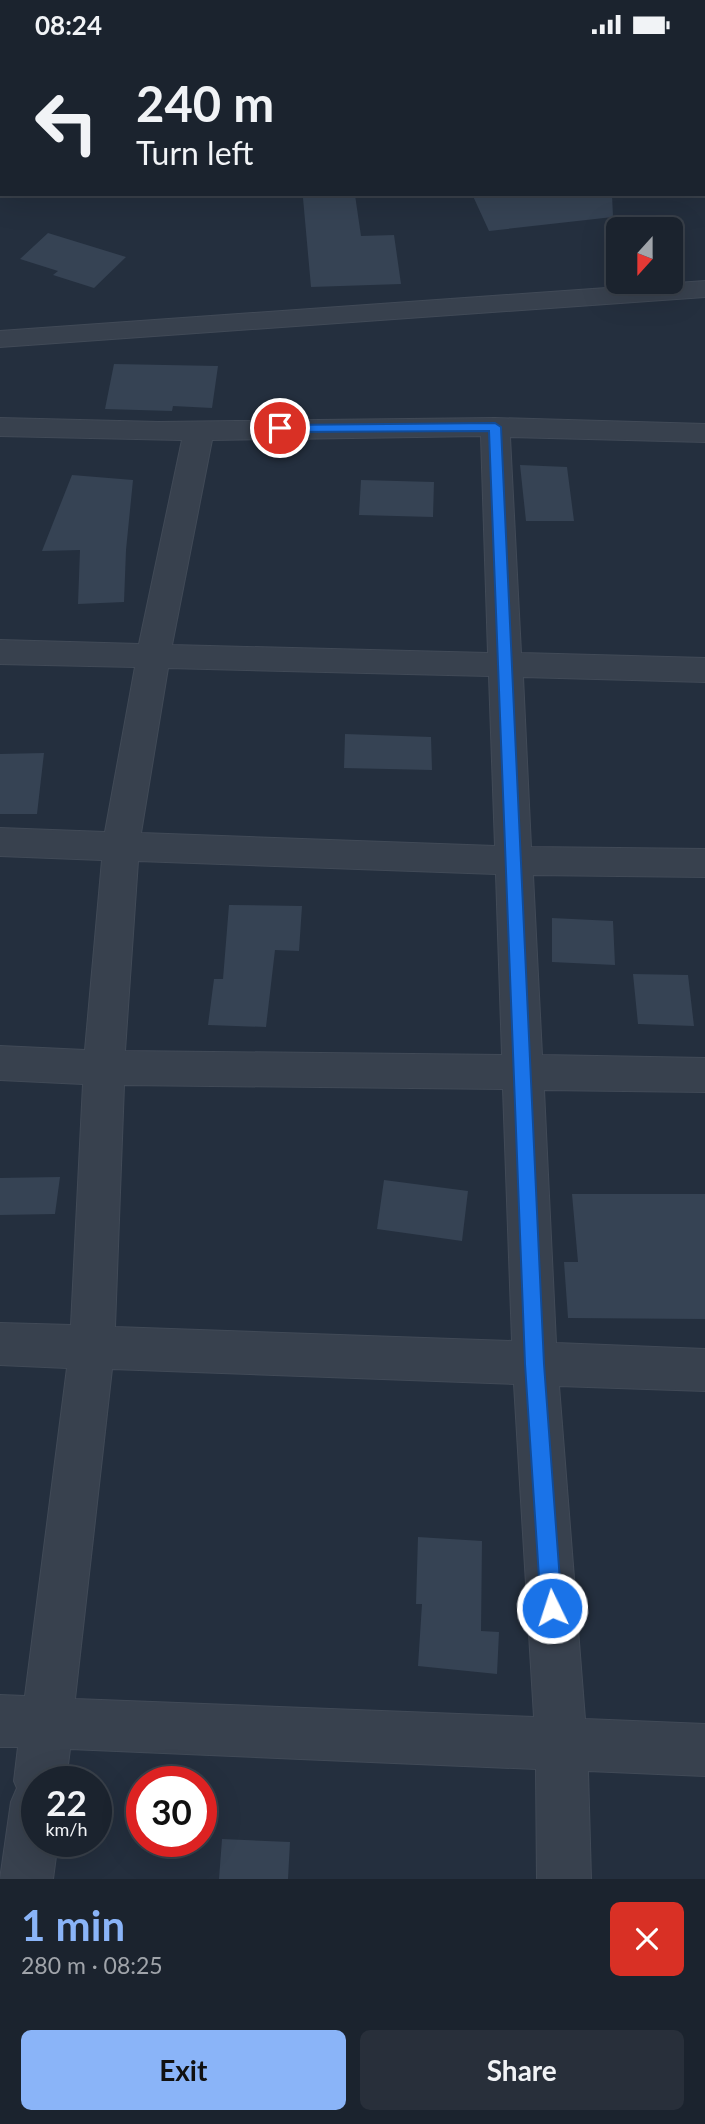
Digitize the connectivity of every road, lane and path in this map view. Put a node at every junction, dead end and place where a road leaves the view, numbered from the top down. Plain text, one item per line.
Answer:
1 (705, 289) edge
2 (0, 339) edge
3 (0, 427) edge
4 (495, 427) junction
5 (200, 429) junction
6 (705, 433) edge
7 (0, 652) edge
8 (153, 654) junction
9 (505, 664) junction
10 (705, 670) edge
11 (0, 842) edge
12 (121, 846) junction
13 (515, 861) junction
14 (705, 863) edge
15 (0, 1063) edge
16 (104, 1069) junction
17 (522, 1070) junction
18 (705, 1075) edge
19 (0, 1344) edge
20 (92, 1347) junction
21 (535, 1364) junction
22 (705, 1370) edge
23 (24, 1721) edge
24 (561, 1744) junction
25 (705, 1750) edge
26 (36, 1766) edge
27 (29, 1857) edge
28 (26, 1879) edge
29 (564, 1879) edge

1 - 2 street
3 - 5 street
4 - 5 street
4 - 6 street
4 - 9 street
5 - 8 street
7 - 8 street
8 - 9 street
8 - 12 street
9 - 10 street
9 - 13 street
11 - 12 street
12 - 13 street
12 - 16 street
13 - 14 street
13 - 17 street
15 - 16 street
16 - 17 street
16 - 20 street
17 - 18 street
17 - 21 street
19 - 20 street
20 - 21 street
20 - 23 street
21 - 22 street
21 - 24 street
23 - 24 street
23 - 26 street
24 - 25 street
24 - 29 street
27 - 28 street

